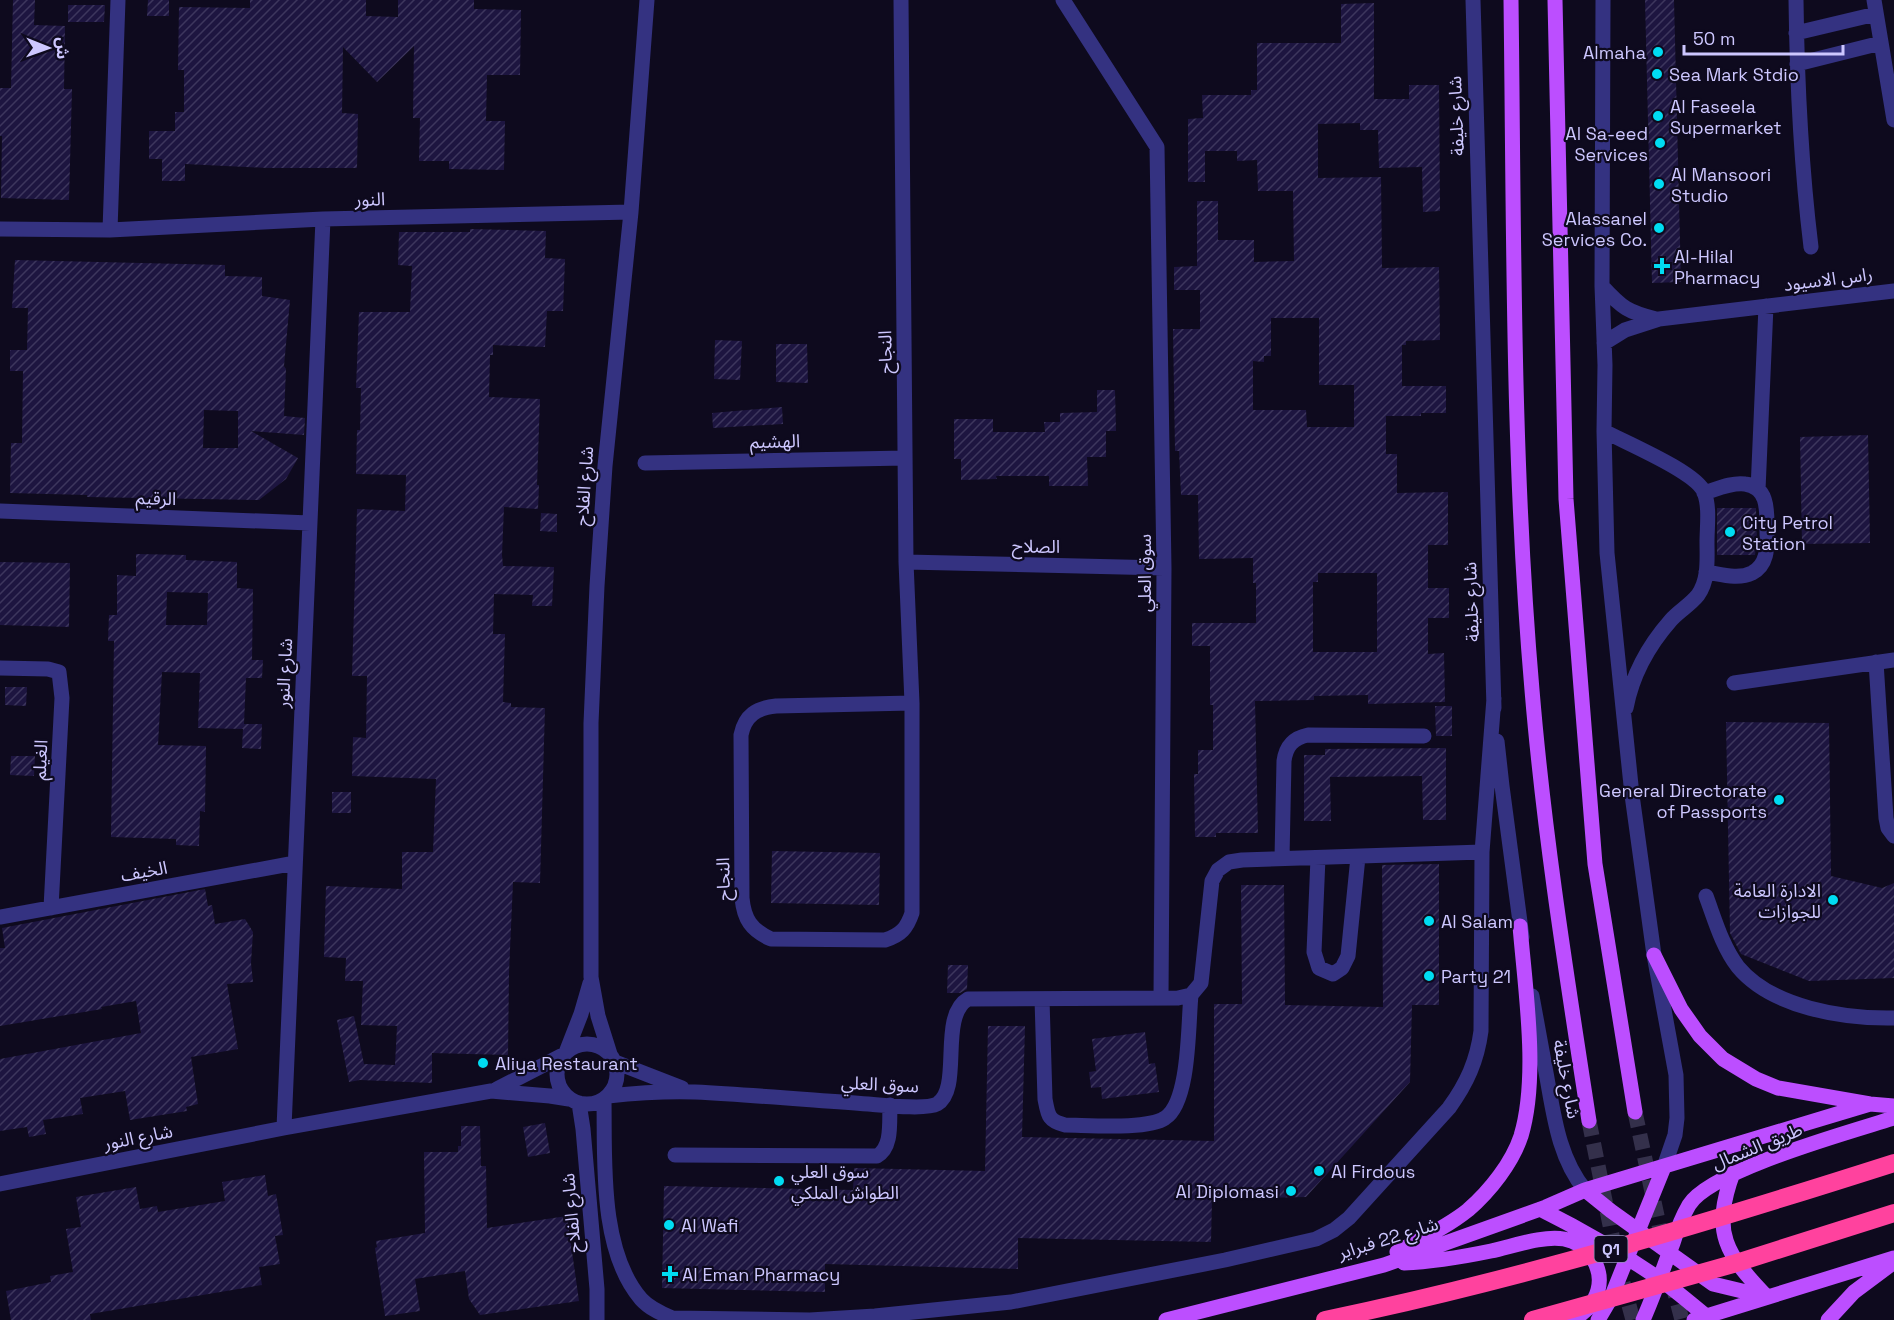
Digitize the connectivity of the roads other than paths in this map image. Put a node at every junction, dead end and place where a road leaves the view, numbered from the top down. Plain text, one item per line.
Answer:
1 (118, 0) edge
2 (647, 0) edge
3 (901, 0) edge
4 (1063, 0) edge
5 (1470, 0) edge
6 (1511, 0) edge
7 (1556, 0) edge
8 (1603, 0) edge
9 (1796, 0) edge
10 (1875, 7) edge
11 (1796, 33) junction
12 (1881, 43) junction
13 (1797, 64) junction
14 (1894, 120) edge
15 (631, 212) junction
16 (323, 219) junction
17 (0, 229) edge
18 (110, 230) junction
19 (1811, 247) dead end
20 (1602, 286) junction
21 (1894, 291) edge
22 (1766, 306) junction
23 (1659, 320) junction
24 (1604, 343) junction
25 (1604, 431) junction
26 (905, 458) junction
27 (645, 463) dead end
28 (1758, 490) junction
29 (1704, 493) junction
30 (0, 510) edge
31 (310, 524) junction
32 (906, 562) junction
33 (1164, 568) junction
34 (1706, 572) junction
35 (1894, 660) edge
36 (1876, 662) junction
37 (0, 668) edge
38 (1734, 682) dead end
39 (1494, 698) junction
40 (912, 704) junction
41 (1623, 720) junction
42 (1424, 736) dead end
43 (1889, 782) edge
44 (1894, 836) edge
45 (1482, 852) junction
46 (1358, 857) junction
47 (1282, 858) junction
48 (1318, 858) junction
49 (295, 864) junction
50 (1706, 896) dead end
51 (51, 908) junction
52 (0, 917) edge
53 (1520, 926) junction
54 (1654, 955) junction
55 (591, 977) junction
56 (1191, 995) junction
57 (1161, 998) junction
58 (1042, 999) junction
59 (1894, 1018) edge
60 (564, 1053) junction
61 (612, 1058) junction
62 (491, 1091) junction
63 (693, 1092) junction
64 (606, 1097) junction
65 (574, 1101) junction
66 (1870, 1104) junction
67 (890, 1105) junction
68 (1894, 1106) edge
69 (1635, 1112) tunnel mouth
70 (1894, 1119) edge
71 (1589, 1121) tunnel mouth
72 (284, 1128) junction
73 (675, 1155) dead end
74 (1894, 1164) edge
75 (1664, 1167) junction
76 (1733, 1173) junction
77 (0, 1184) edge
78 (1585, 1190) junction
79 (1540, 1209) junction
80 (1894, 1213) edge
81 (1638, 1229) junction
82 (1669, 1251) junction
83 (1628, 1258) junction
84 (1894, 1260) edge
85 (1384, 1264) junction
86 (1336, 1276) junction
87 (1659, 1279) junction
88 (1767, 1297) junction
89 (1703, 1319) edge
90 (597, 1320) edge
91 (1166, 1320) edge
92 (1325, 1320) edge
93 (1533, 1320) edge
94 (1571, 1320) edge
95 (1598, 1320) edge
96 (1642, 1320) edge
97 (1828, 1320) edge

1 - 18 street
2 - 15 street, شارع الفلاح
3 - 26 street, النجاح
4 - 33 street, سوق العلي
5 - 39 street, شارع خليفة
6 - 71 main road, شارع خليفة
7 - 69 main road
8 - 20 street
9 - 11 street
10 - 11 street
10 - 12 street
11 - 13 street
12 - 13 street
12 - 14 street
13 - 19 street
15 - 16 street, النور
15 - 55 street, شارع الفلاح
16 - 18 street, النور
16 - 31 street, شارع النور
17 - 18 street, النور
20 - 23 street, راس الاسيود
20 - 24 street
21 - 22 street, راس الاسيود
22 - 23 street, راس الاسيود
22 - 28 street
23 - 24 street, راس الاسيود
24 - 25 street
25 - 29 street
25 - 41 street
26 - 27 street, الهشيم
26 - 32 street, النجاح
28 - 29 street
28 - 34 street
29 - 34 street
30 - 31 street, الرقيم
31 - 49 street, شارع النور
32 - 33 street, الصلاح
32 - 40 street, النجاح
33 - 57 street, سوق العلي
34 - 41 street
35 - 36 street
36 - 38 street
36 - 43 street
37 - 51 street, الغيلم
39 - 45 street
39 - 53 street, شارع خليفة
40 - 40 street, النجاح
41 - 54 street
42 - 47 street
43 - 44 street
45 - 46 street
45 - 64 street
46 - 48 street
46 - 48 street
47 - 48 street
47 - 56 street
49 - 51 street, الخيف
49 - 72 street, شارع النور
50 - 59 street
51 - 52 street, الخيف
53 - 78 street, شارع خليفة
53 - 86 main road
54 - 66 main road
54 - 75 street
55 - 60 street, شارع الفلاح
55 - 61 street, شارع الفلاح
56 - 57 street, سوق العلي
56 - 58 street
57 - 58 street, سوق العلي
58 - 67 street, سوق العلي
60 - 61 street
60 - 62 street, شارع النور
60 - 65 street
61 - 63 street, سوق العلي
61 - 64 street
62 - 65 street, شارع النور
62 - 72 street, شارع النور
63 - 64 street, سوق العلي
63 - 67 street, سوق العلي
64 - 65 street
65 - 90 street, شارع الفلاح
66 - 68 main road
66 - 75 main road, شارع 22 فبراير
67 - 73 street
70 - 76 main road, طريق الشمال
72 - 77 street, شارع النور
74 - 92 highway, Q1, bridge
75 - 78 main road, شارع 22 فبراير
75 - 81 main road
76 - 82 main road, طريق الشمال
76 - 88 main road
78 - 79 main road, شارع 22 فبراير
78 - 81 main road
79 - 83 main road
79 - 85 main road, شارع 22 فبراير
80 - 93 highway, bridge
81 - 82 main road
81 - 83 main road
82 - 87 main road, طريق الشمال
82 - 88 main road
83 - 87 main road
83 - 95 main road
84 - 88 main road
84 - 97 main road
85 - 86 main road, شارع 22 فبراير
85 - 94 main road
86 - 91 main road, شارع 22 فبراير
87 - 89 main road
87 - 96 main road, طريق الشمال
88 - 89 main road

